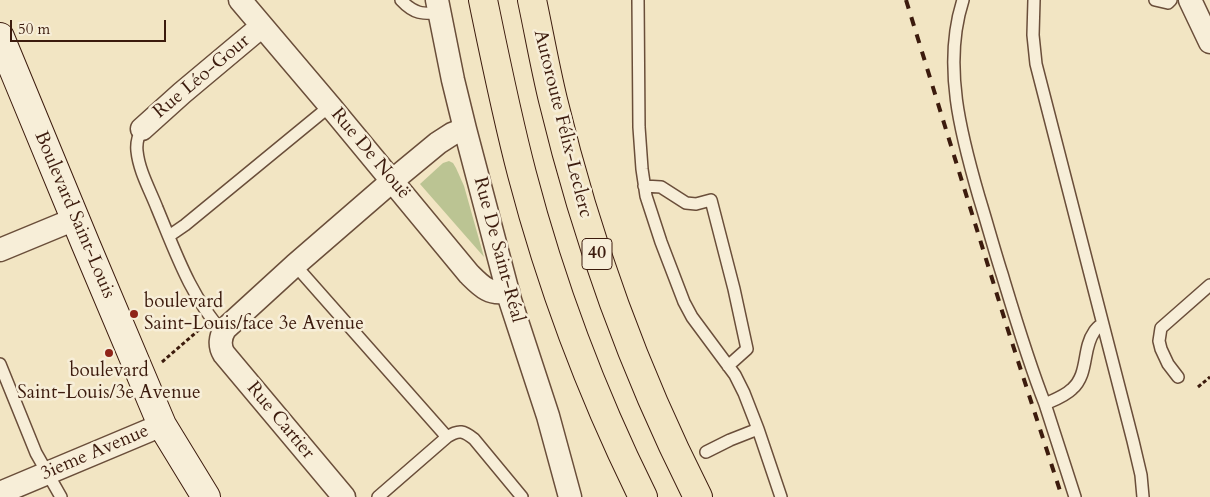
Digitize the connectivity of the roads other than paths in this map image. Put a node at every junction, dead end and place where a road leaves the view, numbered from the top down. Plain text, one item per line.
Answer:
1 (240, 0) edge
2 (401, 0) edge
3 (483, 0) edge
4 (532, 0) edge
5 (638, 0) edge
6 (963, 0) edge
7 (1034, 0) edge
8 (1154, 0) edge
9 (1170, 0) edge
10 (1190, 0) edge
11 (438, 6) edge
12 (262, 26) junction
13 (0, 37) edge
14 (1210, 42) edge
15 (330, 106) junction
16 (142, 129) joint
17 (465, 129) junction
18 (392, 181) junction
19 (644, 186) junction
20 (75, 219) junction
21 (168, 236) junction
22 (0, 250) edge
23 (296, 266) junction
24 (1210, 285) edge
25 (508, 291) junction
26 (1102, 324) junction
27 (216, 333) junction
28 (0, 364) edge
29 (728, 366) junction
30 (1178, 377) dead end
31 (3, 379) edge
32 (1045, 404) junction
33 (162, 425) junction
34 (758, 429) junction
35 (447, 437) junction
36 (706, 452) dead end
37 (47, 473) junction
38 (0, 493) edge
39 (61, 497) edge
40 (206, 497) edge
41 (344, 497) edge
42 (378, 497) edge
43 (522, 497) edge
44 (570, 497) edge
45 (643, 497) edge
46 (698, 497) edge
47 (781, 497) edge
48 (1076, 497) edge
49 (1143, 497) edge

1 - 12 street, Rue De Nouë
2 - 11 lane
3 - 45 highway
4 - 46 highway, Autoroute Félix-Leclerc / 40
5 - 19 lane
6 - 32 lane
7 - 26 lane
8 - 9 lane
10 - 14 street
11 - 17 street, Rue De Saint-Réal
12 - 15 street, Rue De Nouë
12 - 16 street, Rue Léo-Gour
13 - 20 street, Boulevard Saint-Louis
15 - 18 street, Rue De Nouë
15 - 21 lane
16 - 21 lane
17 - 18 street
17 - 25 street, Rue De Saint-Réal
18 - 23 street
18 - 25 street, Rue De Nouë
19 - 29 lane
19 - 29 lane
20 - 22 street
20 - 33 street, Boulevard Saint-Louis
21 - 27 lane
23 - 27 street
23 - 35 lane
24 - 30 lane
25 - 44 street, Rue De Saint-Réal
26 - 32 lane
26 - 49 lane
27 - 41 street, Rue Cartier
28 - 31 lane
29 - 34 lane
31 - 37 lane
32 - 48 lane
33 - 37 street, 3ieme Avenue
33 - 40 street, Boulevard Saint-Louis
34 - 36 lane
34 - 47 lane
35 - 42 lane
35 - 43 lane
37 - 38 street, 3ieme Avenue
37 - 39 lane

